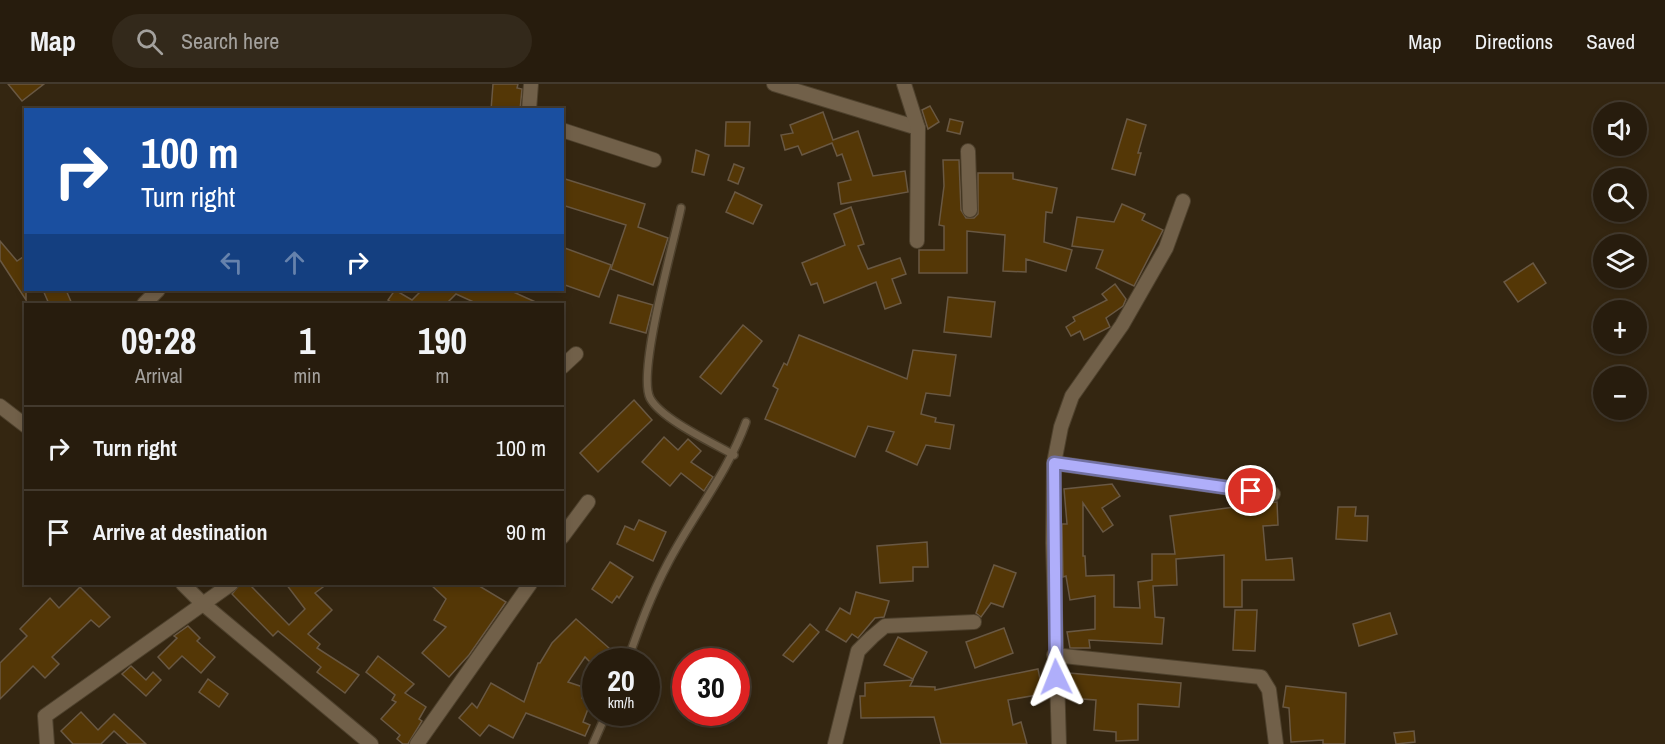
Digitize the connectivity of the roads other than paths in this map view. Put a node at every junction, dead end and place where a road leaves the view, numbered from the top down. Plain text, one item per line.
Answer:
1 (531, 84) edge
2 (774, 84) edge
3 (904, 84) edge
4 (529, 108) edge
5 (918, 128) junction
6 (564, 131) edge
7 (968, 151) dead end
8 (654, 160) dead end
9 (1183, 201) dead end
10 (681, 208) dead end
11 (970, 210) dead end
12 (917, 241) dead end
13 (157, 291) edge
14 (145, 303) edge
15 (576, 354) dead end
16 (564, 365) edge
17 (0, 406) edge
18 (23, 419) edge
19 (746, 422) dead end
20 (734, 455) junction
21 (1054, 463) junction
22 (1273, 494) dead end
23 (588, 502) dead end
24 (564, 534) edge
25 (184, 585) edge
26 (229, 585) edge
27 (529, 585) edge
28 (202, 603) junction
29 (974, 622) dead end
30 (632, 648) edge
31 (1054, 655) junction
32 (601, 726) edge
33 (47, 744) edge
34 (371, 744) edge
35 (417, 744) edge
36 (593, 744) edge
37 (835, 744) edge
38 (1059, 744) edge
39 (1276, 744) edge

1 - 4 street
2 - 5 street
3 - 5 street
5 - 12 street
6 - 8 street
7 - 11 street
9 - 21 street
10 - 20 lane
13 - 14 street
15 - 16 street
17 - 18 street
19 - 20 lane
20 - 30 lane
21 - 22 street
21 - 31 street
23 - 24 street
25 - 28 street
26 - 28 street
27 - 35 street
28 - 33 street
28 - 34 street
29 - 37 street
31 - 38 street
31 - 39 street
32 - 36 lane

